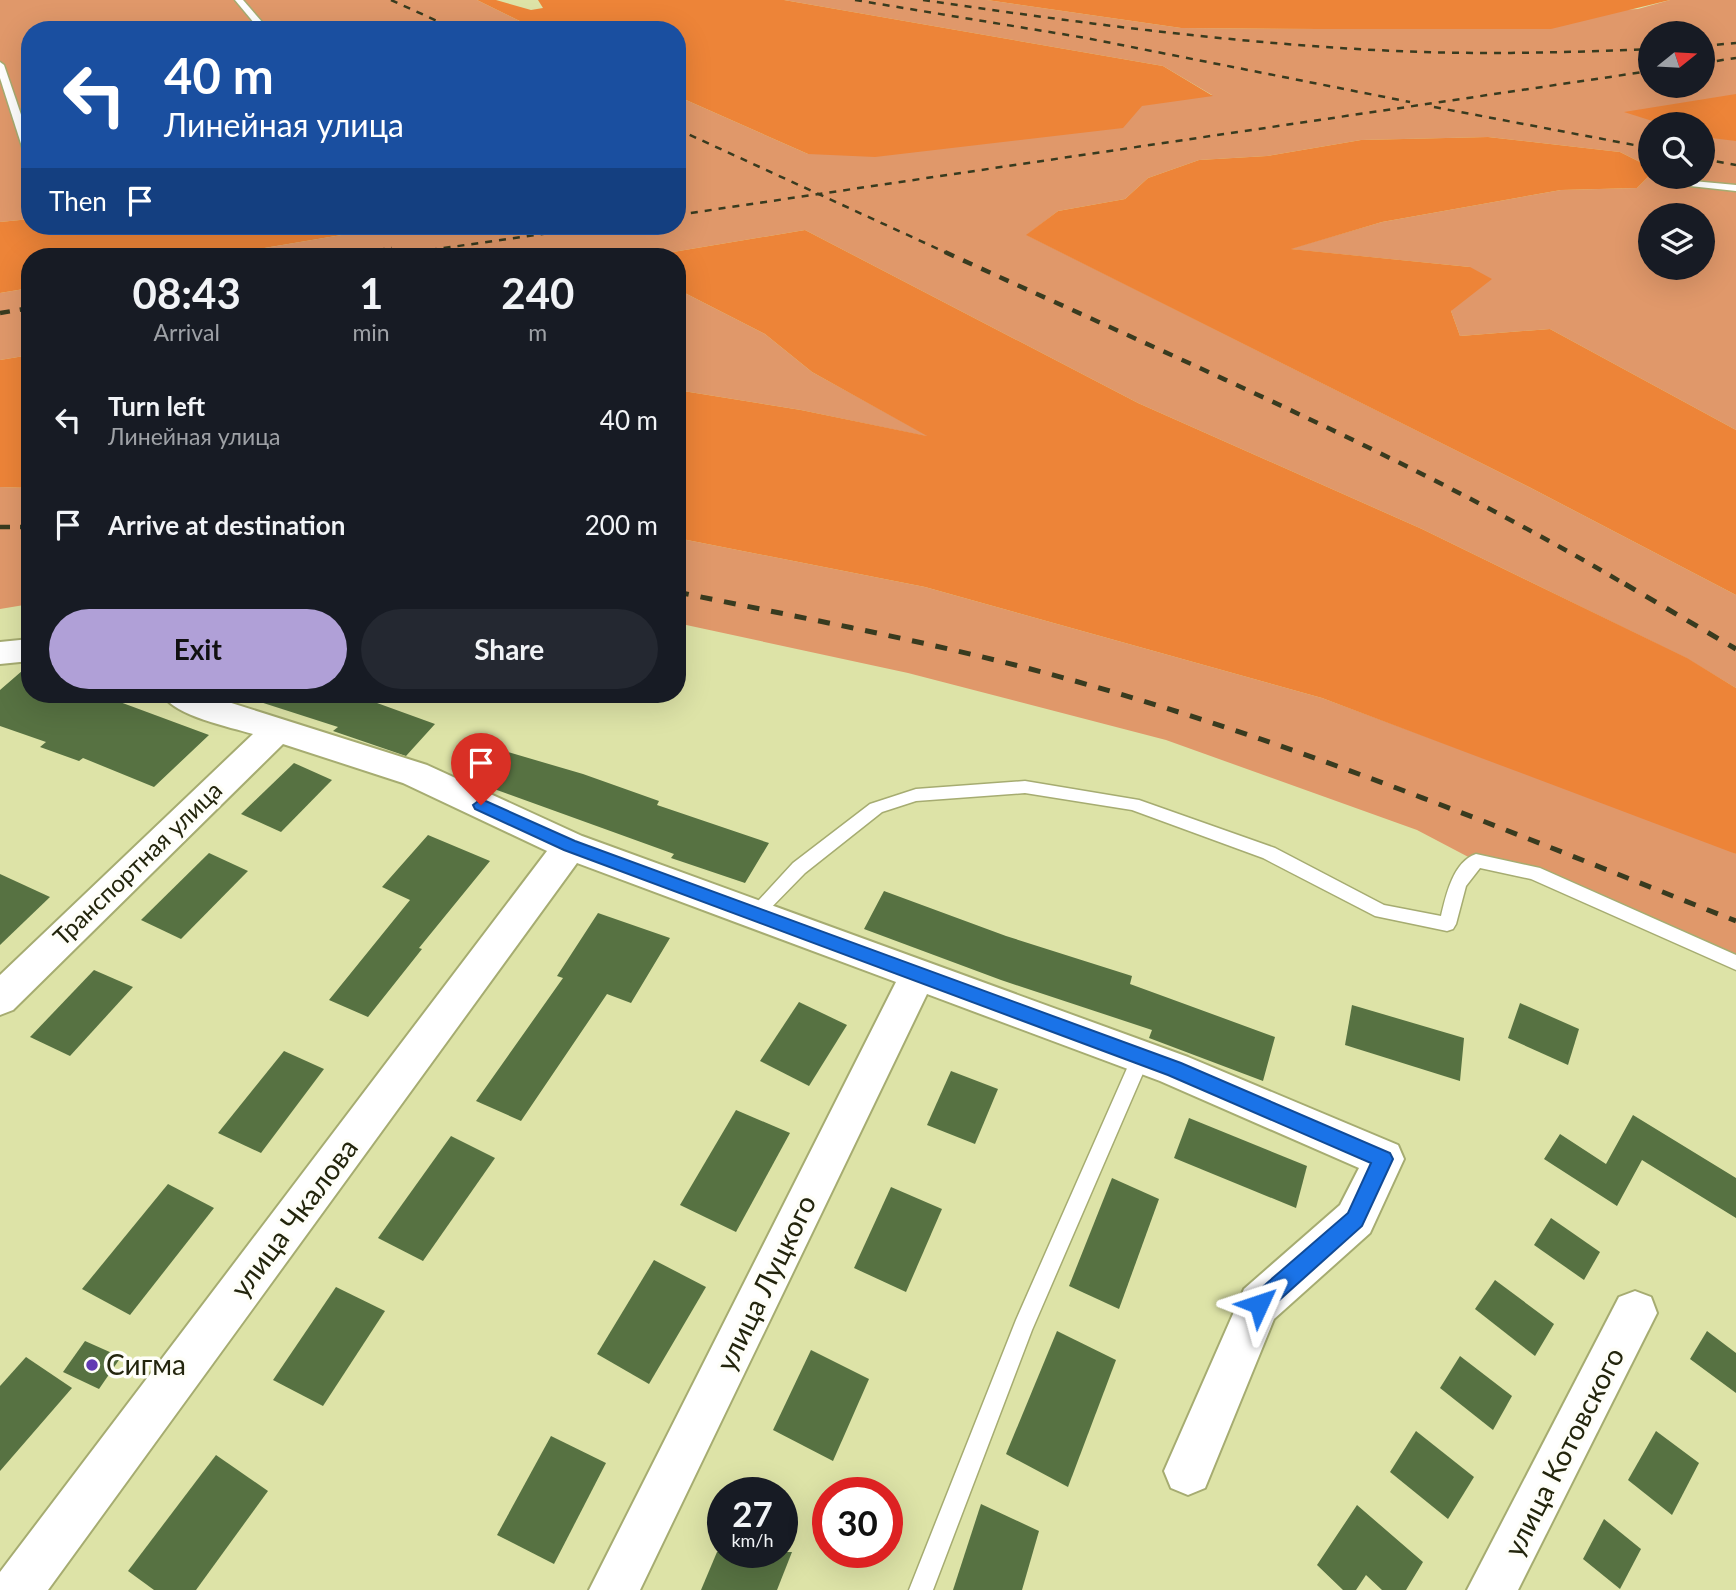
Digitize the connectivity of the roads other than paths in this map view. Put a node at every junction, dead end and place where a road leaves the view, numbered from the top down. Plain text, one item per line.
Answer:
1 (239, 0) edge
2 (257, 21) edge
3 (0, 65) edge
4 (21, 129) edge
5 (1715, 186) edge
6 (1736, 188) edge
7 (21, 651) edge
8 (0, 653) edge
9 (196, 703) edge
10 (277, 730) junction
11 (570, 846) junction
12 (754, 914) junction
13 (1736, 963) edge
14 (918, 975) junction
15 (0, 999) edge
16 (1141, 1057) junction
17 (1635, 1313) dead end
18 (1188, 1471) dead end
19 (19, 1590) edge
20 (614, 1590) edge
21 (921, 1590) edge
22 (1492, 1590) edge

1 - 2 lane
3 - 4 lane
5 - 6 lane
7 - 8 street
9 - 10 street
10 - 11 street
10 - 15 street, Транспортная улица
11 - 12 street
11 - 19 street, улица Чкалова
12 - 13 lane
12 - 14 street
14 - 16 street
14 - 20 street, улица Луцкого
16 - 18 street
16 - 21 lane
17 - 22 street, улица Котовского

